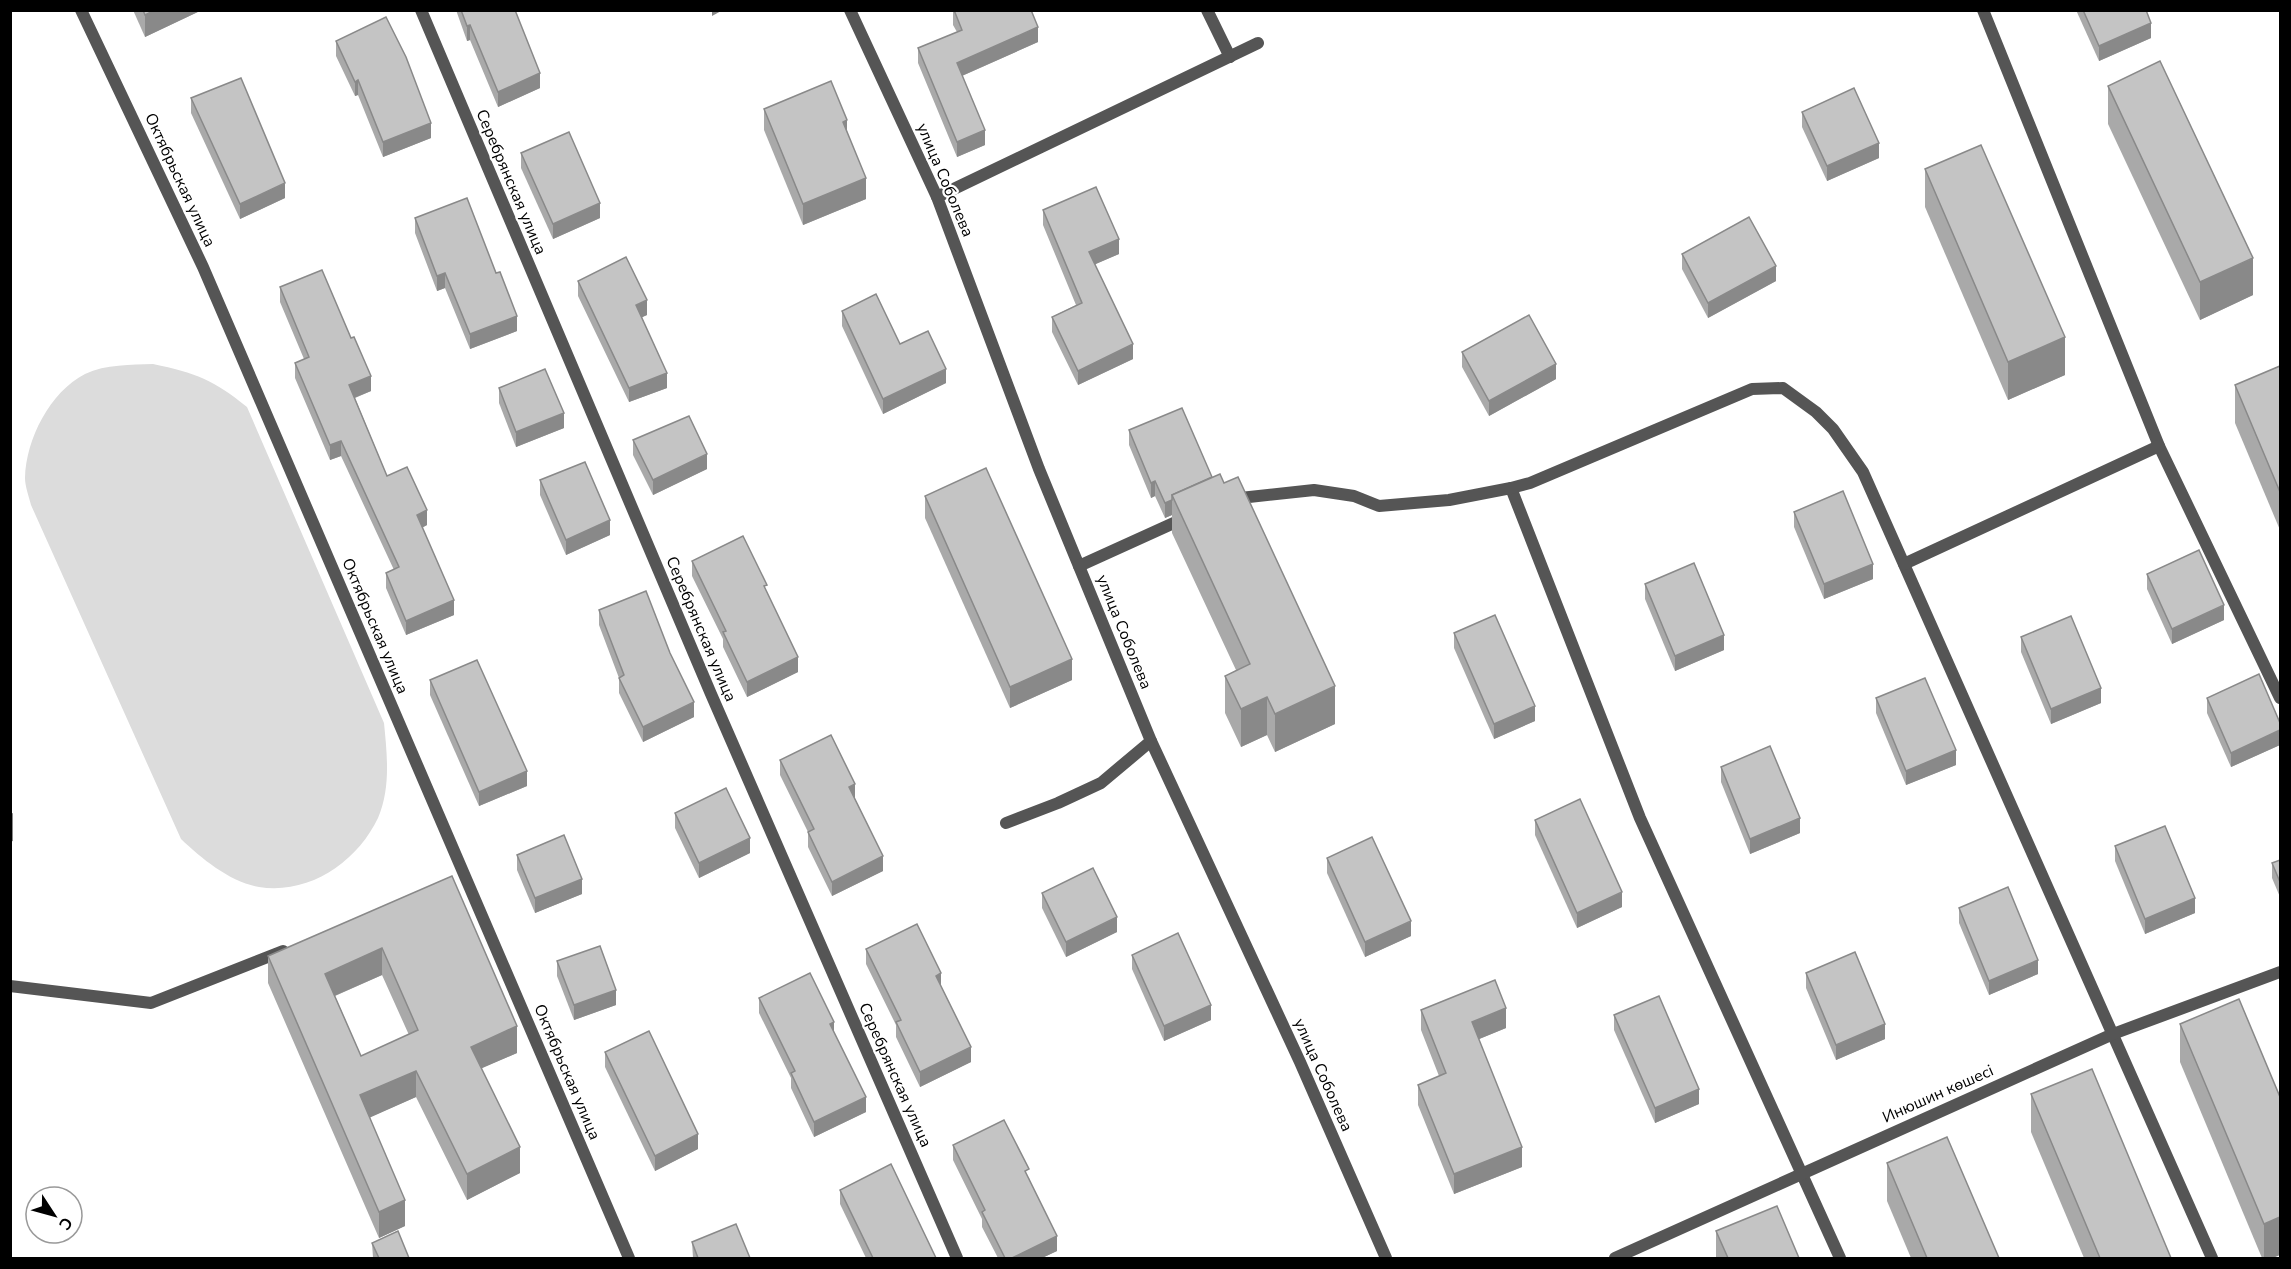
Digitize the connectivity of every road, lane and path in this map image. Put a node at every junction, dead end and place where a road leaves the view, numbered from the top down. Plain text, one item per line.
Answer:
1 (81, 10) edge
2 (420, 10) edge
3 (850, 10) edge
4 (1207, 10) edge
5 (1983, 10) edge
6 (1258, 43) dead end
7 (1230, 57) junction
8 (937, 197) junction
9 (2159, 446) junction
10 (1511, 488) junction
11 (1222, 501) edge
12 (1202, 510) edge
13 (1904, 564) junction
14 (1079, 566) junction
15 (2280, 698) edge
16 (1151, 741) junction
17 (1006, 823) dead end
18 (292, 947) edge
19 (2280, 972) edge
20 (10, 986) edge
21 (2113, 1034) junction
22 (1803, 1173) junction
23 (629, 1258) edge
24 (957, 1258) edge
25 (1386, 1258) edge
26 (1615, 1258) edge
27 (1840, 1258) edge
28 (2212, 1258) edge

1 - 23 street, Октябрьская улица
2 - 24 street, Серебрянская улица
3 - 8 street, улица Соболева
4 - 7 street
5 - 9 street
6 - 7 street
7 - 8 street
8 - 14 street, улица Соболева
9 - 13 street
9 - 15 street
10 - 11 street
10 - 13 street
10 - 22 street
12 - 14 street
13 - 21 street
14 - 16 street, улица Соболева
16 - 17 street
16 - 25 street, улица Соболева
18 - 20 street
19 - 21 street, Инюшин көшесі
21 - 22 street, Инюшин көшесі
21 - 28 street
22 - 26 street, Инюшин көшесі
22 - 27 street

